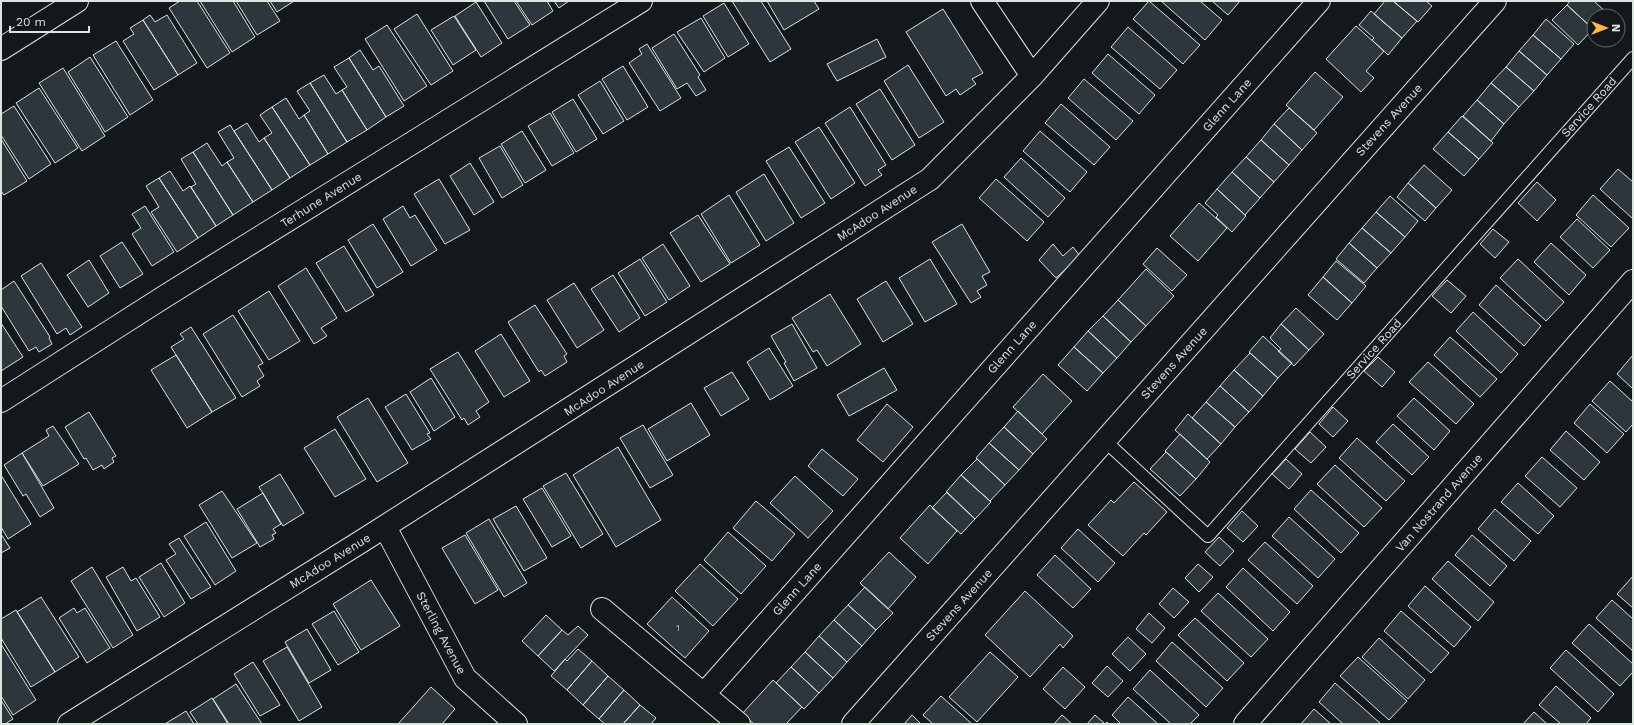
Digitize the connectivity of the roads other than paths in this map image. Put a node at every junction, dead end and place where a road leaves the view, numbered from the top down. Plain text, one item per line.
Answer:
1 (76, 1) edge
2 (641, 1) edge
3 (982, 1) edge
4 (1098, 1) edge
5 (1319, 1) edge
6 (1495, 1) edge
7 (1, 49) edge
8 (1633, 58) edge
9 (1032, 76) junction
10 (1633, 282) edge
11 (1, 401) edge
12 (1105, 441) junction
13 (385, 527) junction
14 (602, 609) dead end
15 (704, 694) junction
16 (69, 724) edge
17 (516, 724) edge
18 (739, 724) edge
19 (853, 724) edge
20 (1245, 724) edge

1 - 7 street
2 - 11 street, Terhune Avenue
3 - 9 street
4 - 9 street, McAdoo Avenue
5 - 15 street, Glenn Lane
6 - 12 street, Stevens Avenue
8 - 12 lane, Service Road
9 - 13 street, McAdoo Avenue
10 - 20 street, Van Nostrand Avenue
12 - 19 street, Stevens Avenue
13 - 16 street, McAdoo Avenue
13 - 17 street, Sterling Avenue
14 - 15 street
15 - 18 street

